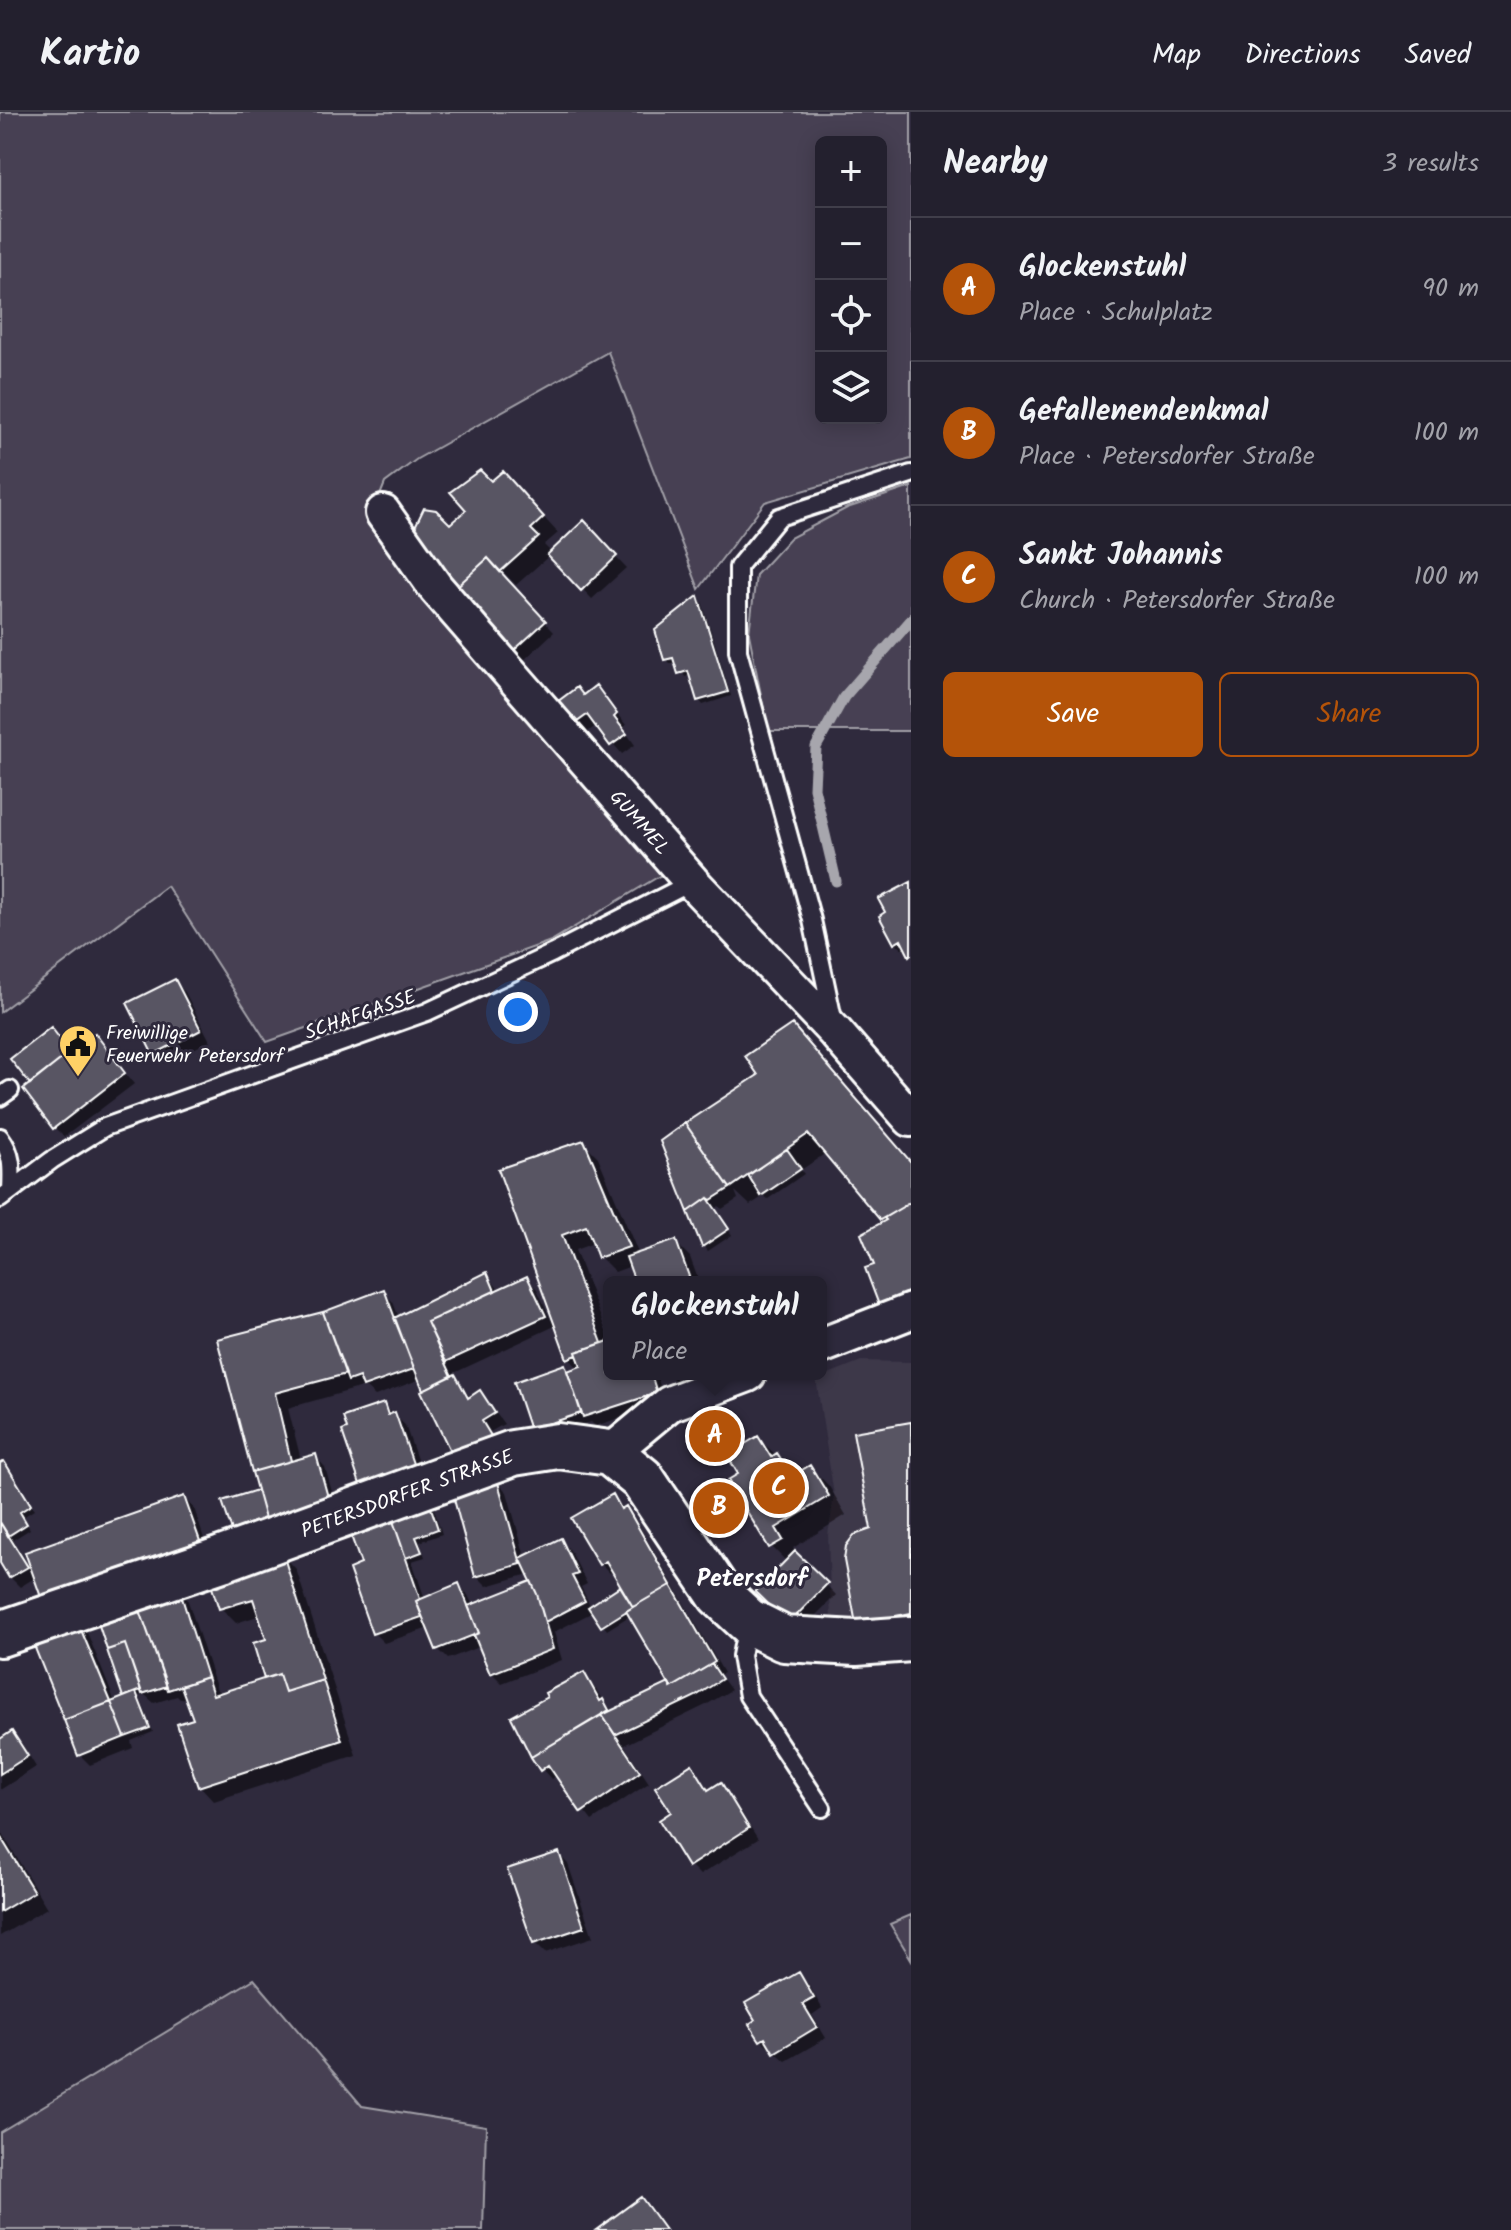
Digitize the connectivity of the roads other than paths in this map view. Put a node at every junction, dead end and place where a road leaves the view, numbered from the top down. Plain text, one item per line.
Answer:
1 (911, 474) edge
2 (383, 513) dead end
3 (692, 882) junction
4 (835, 1032) junction
5 (911, 1119) edge
6 (0, 1137) edge
7 (6, 1195) edge
8 (911, 1311) edge
9 (827, 1344) edge
10 (732, 1380) edge
11 (610, 1453) junction
12 (748, 1621) junction
13 (0, 1634) edge
14 (911, 1639) edge
15 (822, 1808) dead end

1 - 4 lane
2 - 3 street, GUMMEL
3 - 4 street, GUMMEL
3 - 7 lane, SCHAFGASSE
4 - 5 street, GUMMEL
6 - 7 lane
8 - 9 street
10 - 11 street
11 - 12 main road
11 - 13 main road, PETERSDORFER STRASSE
12 - 14 main road
12 - 15 lane

